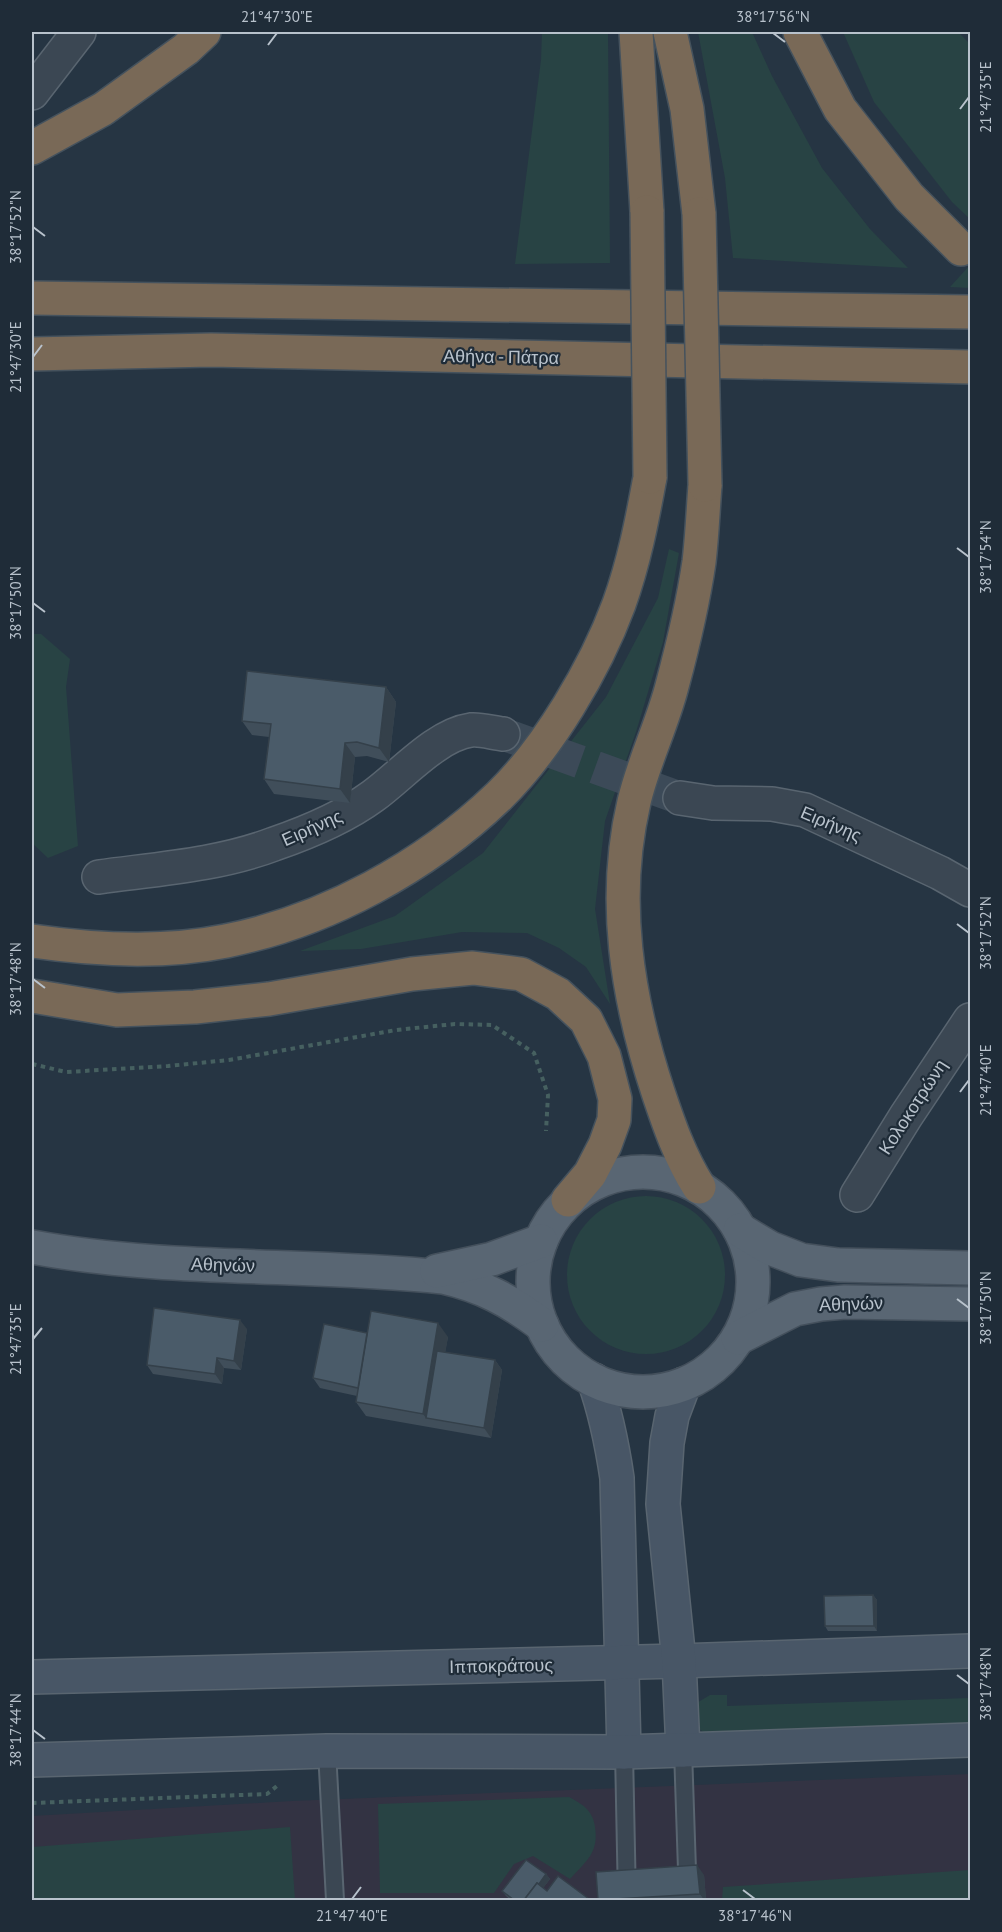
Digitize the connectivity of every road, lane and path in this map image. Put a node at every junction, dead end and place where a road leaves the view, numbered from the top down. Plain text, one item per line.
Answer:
1 (79, 32) edge
2 (204, 32) edge
3 (636, 32) edge
4 (670, 32) edge
5 (800, 32) edge
6 (32, 93) edge
7 (32, 148) edge
8 (961, 249) dead end
9 (32, 298) edge
10 (970, 312) edge
11 (32, 354) edge
12 (970, 367) edge
13 (503, 734) tunnel mouth
14 (680, 798) tunnel mouth
15 (99, 877) dead end
16 (970, 890) edge
17 (32, 941) edge
18 (32, 996) edge
19 (970, 1020) edge
20 (32, 1064) edge
21 (546, 1131) dead end
22 (699, 1187) junction
23 (857, 1195) dead end
24 (568, 1200) junction
25 (740, 1230) junction
26 (541, 1241) junction
27 (32, 1247) edge
28 (970, 1268) edge
29 (415, 1274) junction
30 (970, 1304) edge
31 (542, 1325) junction
32 (738, 1338) junction
33 (594, 1380) junction
34 (684, 1384) junction
35 (970, 1651) edge
36 (679, 1661) junction
37 (621, 1662) junction
38 (32, 1677) edge
39 (970, 1740) edge
40 (683, 1750) junction
41 (327, 1751) junction
42 (624, 1752) junction
43 (32, 1760) edge
44 (284, 1782) dead end
45 (32, 1803) edge
46 (334, 1900) edge
47 (627, 1900) edge
48 (688, 1900) edge

1 - 6 street
2 - 7 highway
3 - 17 highway, bridge
4 - 22 highway, bridge
5 - 8 highway
9 - 10 highway
11 - 12 highway, Αθήνα - Πάτρα
13 - 15 street, Ειρήνης
14 - 16 street, Ειρήνης
18 - 24 highway
19 - 23 street, Κολοκοτρώνη
20 - 21 path
22 - 24 main road, Αθηνών
22 - 25 main road, Αθηνών
24 - 26 main road, Αθηνών
25 - 28 main road, Αθηνών
25 - 32 main road, Αθηνών
26 - 29 main road, Αθηνών
26 - 31 main road, Αθηνών
27 - 29 main road, Αθηνών
29 - 31 main road, Αθηνών
30 - 32 main road, Αθηνών
31 - 33 main road, Αθηνών
32 - 34 main road, Αθηνών
33 - 34 main road, Αθηνών
33 - 37 street
34 - 36 street
35 - 36 street, Ιπποκράτους
36 - 37 street, Ιπποκράτους
36 - 40 street
37 - 38 street, Ιπποκράτους
37 - 42 street
39 - 40 street
40 - 42 street
40 - 48 lane
41 - 42 street
41 - 43 street
41 - 46 lane
42 - 47 lane
44 - 45 path

